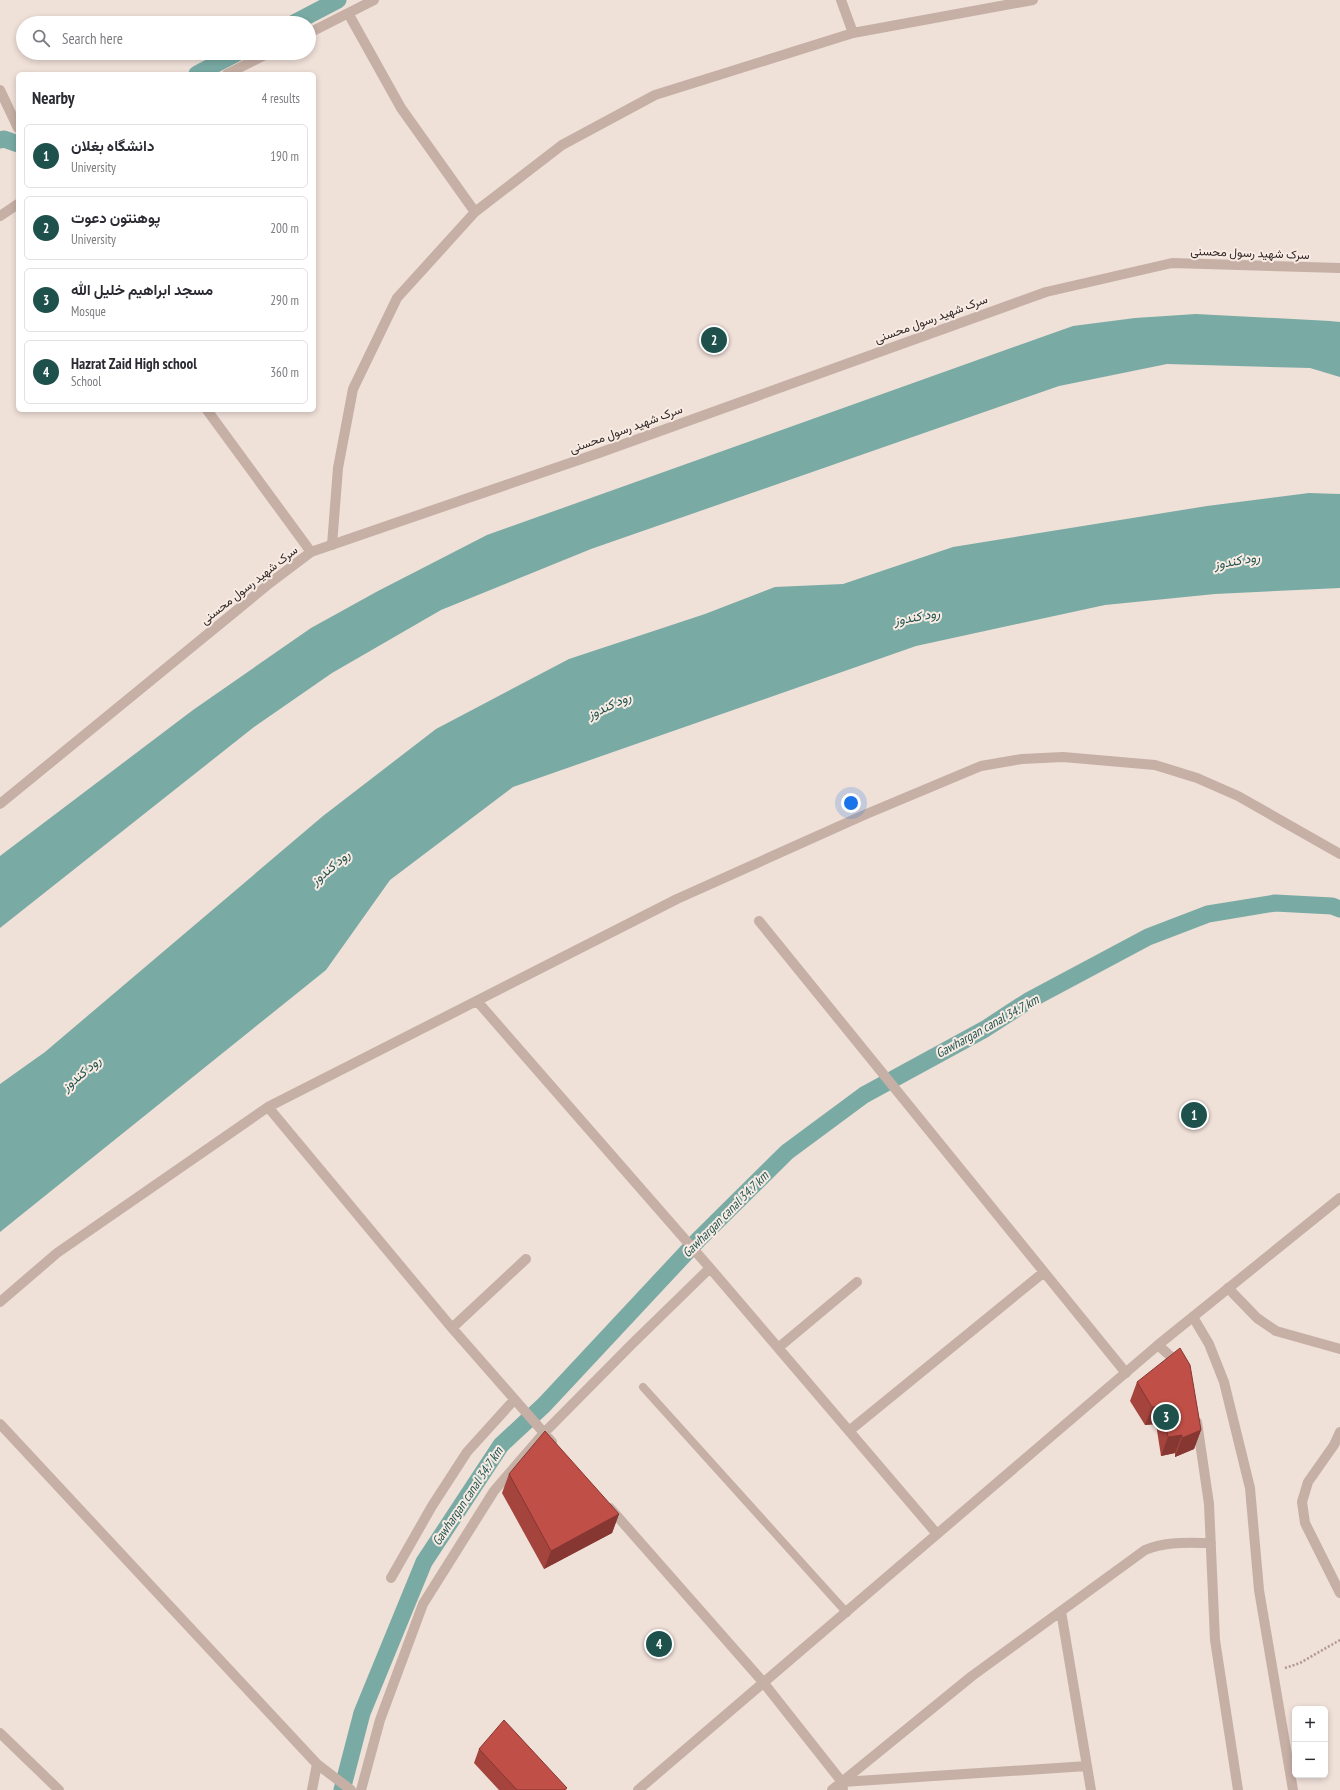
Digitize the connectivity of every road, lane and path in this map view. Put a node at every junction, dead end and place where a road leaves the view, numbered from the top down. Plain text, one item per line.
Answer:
1 (374, 0) edge
2 (841, 0) edge
3 (1032, 0) edge
4 (348, 14) junction
5 (316, 30) edge
6 (853, 33) junction
7 (255, 60) edge
8 (231, 72) edge
9 (0, 90) edge
10 (16, 124) edge
11 (16, 205) edge
12 (475, 212) junction
13 (0, 216) edge
14 (1340, 268) edge
15 (208, 412) edge
16 (332, 545) junction
17 (311, 552) junction
18 (0, 804) edge
19 (1340, 854) edge
20 (759, 921) dead end
21 (477, 1001) junction
22 (268, 1107) junction
23 (1340, 1198) edge
24 (526, 1259) dead end
25 (710, 1268) junction
26 (1044, 1272) junction
27 (856, 1282) dead end
28 (1228, 1288) junction
29 (0, 1302) edge
30 (1193, 1317) junction
31 (452, 1328) junction
32 (1158, 1345) junction
33 (778, 1348) junction
34 (1340, 1349) edge
35 (1184, 1371) edge
36 (1126, 1373) junction
37 (643, 1387) dead end
38 (514, 1400) junction
39 (1195, 1409) edge
40 (0, 1424) edge
41 (849, 1431) junction
42 (1340, 1432) edge
43 (544, 1433) junction
44 (560, 1451) edge
45 (601, 1498) edge
46 (937, 1534) junction
47 (1211, 1543) junction
48 (391, 1578) dead end
49 (1340, 1593) edge
50 (1061, 1611) junction
51 (846, 1613) junction
52 (1340, 1640) edge
53 (1273, 1672) junction
54 (764, 1682) junction
55 (0, 1734) edge
56 (317, 1764) junction
57 (1087, 1766) junction
58 (842, 1786) edge
59 (59, 1790) edge
60 (312, 1790) edge
61 (351, 1790) edge
62 (361, 1790) edge
63 (638, 1790) edge
64 (832, 1790) edge
65 (1092, 1790) edge
66 (1238, 1790) edge
67 (1293, 1790) edge

1 - 4 street
2 - 6 street
3 - 6 street
4 - 5 street
4 - 12 street
6 - 12 street
7 - 8 street
9 - 10 street
11 - 13 street
12 - 16 street
14 - 16 street, سرک شهید رسول محسنی
15 - 17 street
16 - 17 street, سرک شهید رسول محسنی
17 - 18 street, سرک شهید رسول محسنی
19 - 21 street
20 - 26 street
21 - 22 street
21 - 25 street
22 - 29 street
22 - 31 street
23 - 28 street
24 - 31 street
25 - 33 street
25 - 43 street
26 - 36 street
26 - 41 street
27 - 33 street
28 - 30 street
28 - 34 street
30 - 32 street
30 - 53 street
31 - 38 street
32 - 35 street
32 - 36 street
33 - 41 street
36 - 46 street
37 - 51 lane
38 - 43 street
38 - 48 street
39 - 47 street
40 - 56 street
41 - 46 street
42 - 49 street
43 - 44 street
43 - 62 street
45 - 54 street
46 - 51 street
47 - 50 street
47 - 66 street
50 - 57 street
50 - 58 street
51 - 54 street
52 - 53 path
53 - 67 street
54 - 58 street
54 - 63 street
55 - 59 street
56 - 60 street
56 - 61 street
57 - 58 street
57 - 65 street
58 - 64 street

